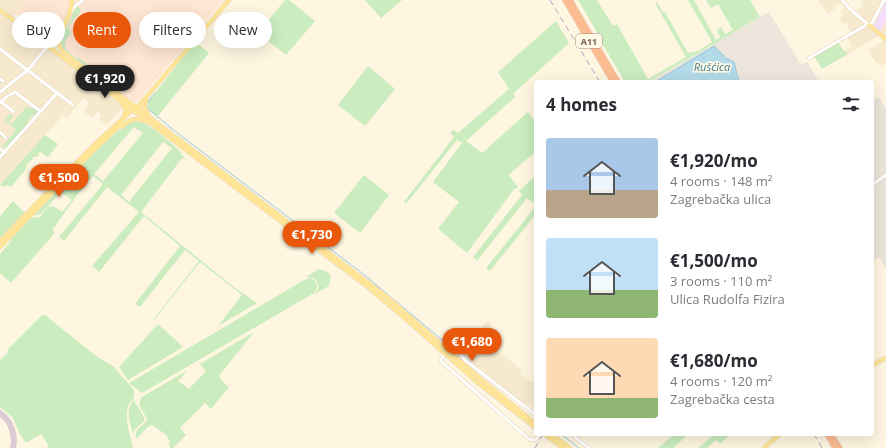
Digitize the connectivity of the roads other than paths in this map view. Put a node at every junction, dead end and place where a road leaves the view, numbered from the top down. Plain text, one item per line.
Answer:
1 (72, 0) edge
2 (83, 0) edge
3 (229, 0) edge
4 (565, 0) edge
5 (570, 0) edge
6 (842, 0) edge
7 (884, 0) edge
8 (0, 10) edge
9 (68, 18) junction
10 (12, 19) edge
11 (65, 23) edge
12 (868, 25) junction
13 (886, 39) edge
14 (46, 48) edge
15 (52, 48) edge
16 (54, 48) edge
17 (60, 48) edge
18 (0, 49) edge
19 (809, 58) dead end
20 (74, 61) junction
21 (28, 70) junction
22 (612, 80) edge
23 (617, 80) edge
24 (0, 92) edge
25 (57, 93) junction
26 (148, 95) junction
27 (119, 99) junction
28 (0, 102) edge
29 (73, 105) dead end
30 (135, 109) junction
31 (40, 111) junction
32 (14, 112) dead end
33 (123, 119) junction
34 (153, 122) junction
35 (115, 129) junction
36 (0, 132) edge
37 (6, 138) dead end
38 (0, 149) edge
39 (5, 152) junction
40 (0, 158) edge
41 (886, 176) edge
42 (874, 184) edge
43 (0, 242) edge
44 (0, 247) edge
45 (447, 352) junction
46 (886, 358) edge
47 (874, 364) edge
48 (534, 412) edge
49 (534, 422) edge
50 (534, 426) edge
51 (540, 436) edge
52 (551, 436) edge
53 (575, 436) edge
54 (778, 436) edge
55 (828, 436) edge
56 (833, 436) edge
57 (563, 448) edge
58 (570, 448) edge
59 (589, 448) edge
60 (764, 448) edge
61 (835, 448) edge
62 (840, 448) edge

1 - 9 main road
2 - 9 street
3 - 26 main road
4 - 22 highway, A11
5 - 23 highway, A11
6 - 12 street
7 - 12 street
8 - 10 main road
9 - 11 main road
12 - 13 main road
12 - 19 street
14 - 21 street
15 - 27 main road
16 - 20 main road
17 - 20 main road
18 - 21 street
20 - 30 main road
21 - 24 street
21 - 25 street
25 - 29 street
25 - 31 street
26 - 30 main road
26 - 34 main road
27 - 30 main road
27 - 33 main road
28 - 31 street
28 - 32 street
30 - 33 main road
30 - 34 main road
30 - 35 main road
31 - 39 street
33 - 43 main road
34 - 35 main road
34 - 45 main road
34 - 45 main road
35 - 44 main road
36 - 37 street
38 - 39 street
39 - 40 street
41 - 42 street
45 - 48 street
45 - 49 main road
45 - 50 main road
45 - 51 street
46 - 47 main road
52 - 57 main road
52 - 58 main road
53 - 59 street
54 - 60 main road
55 - 61 highway
56 - 62 highway

